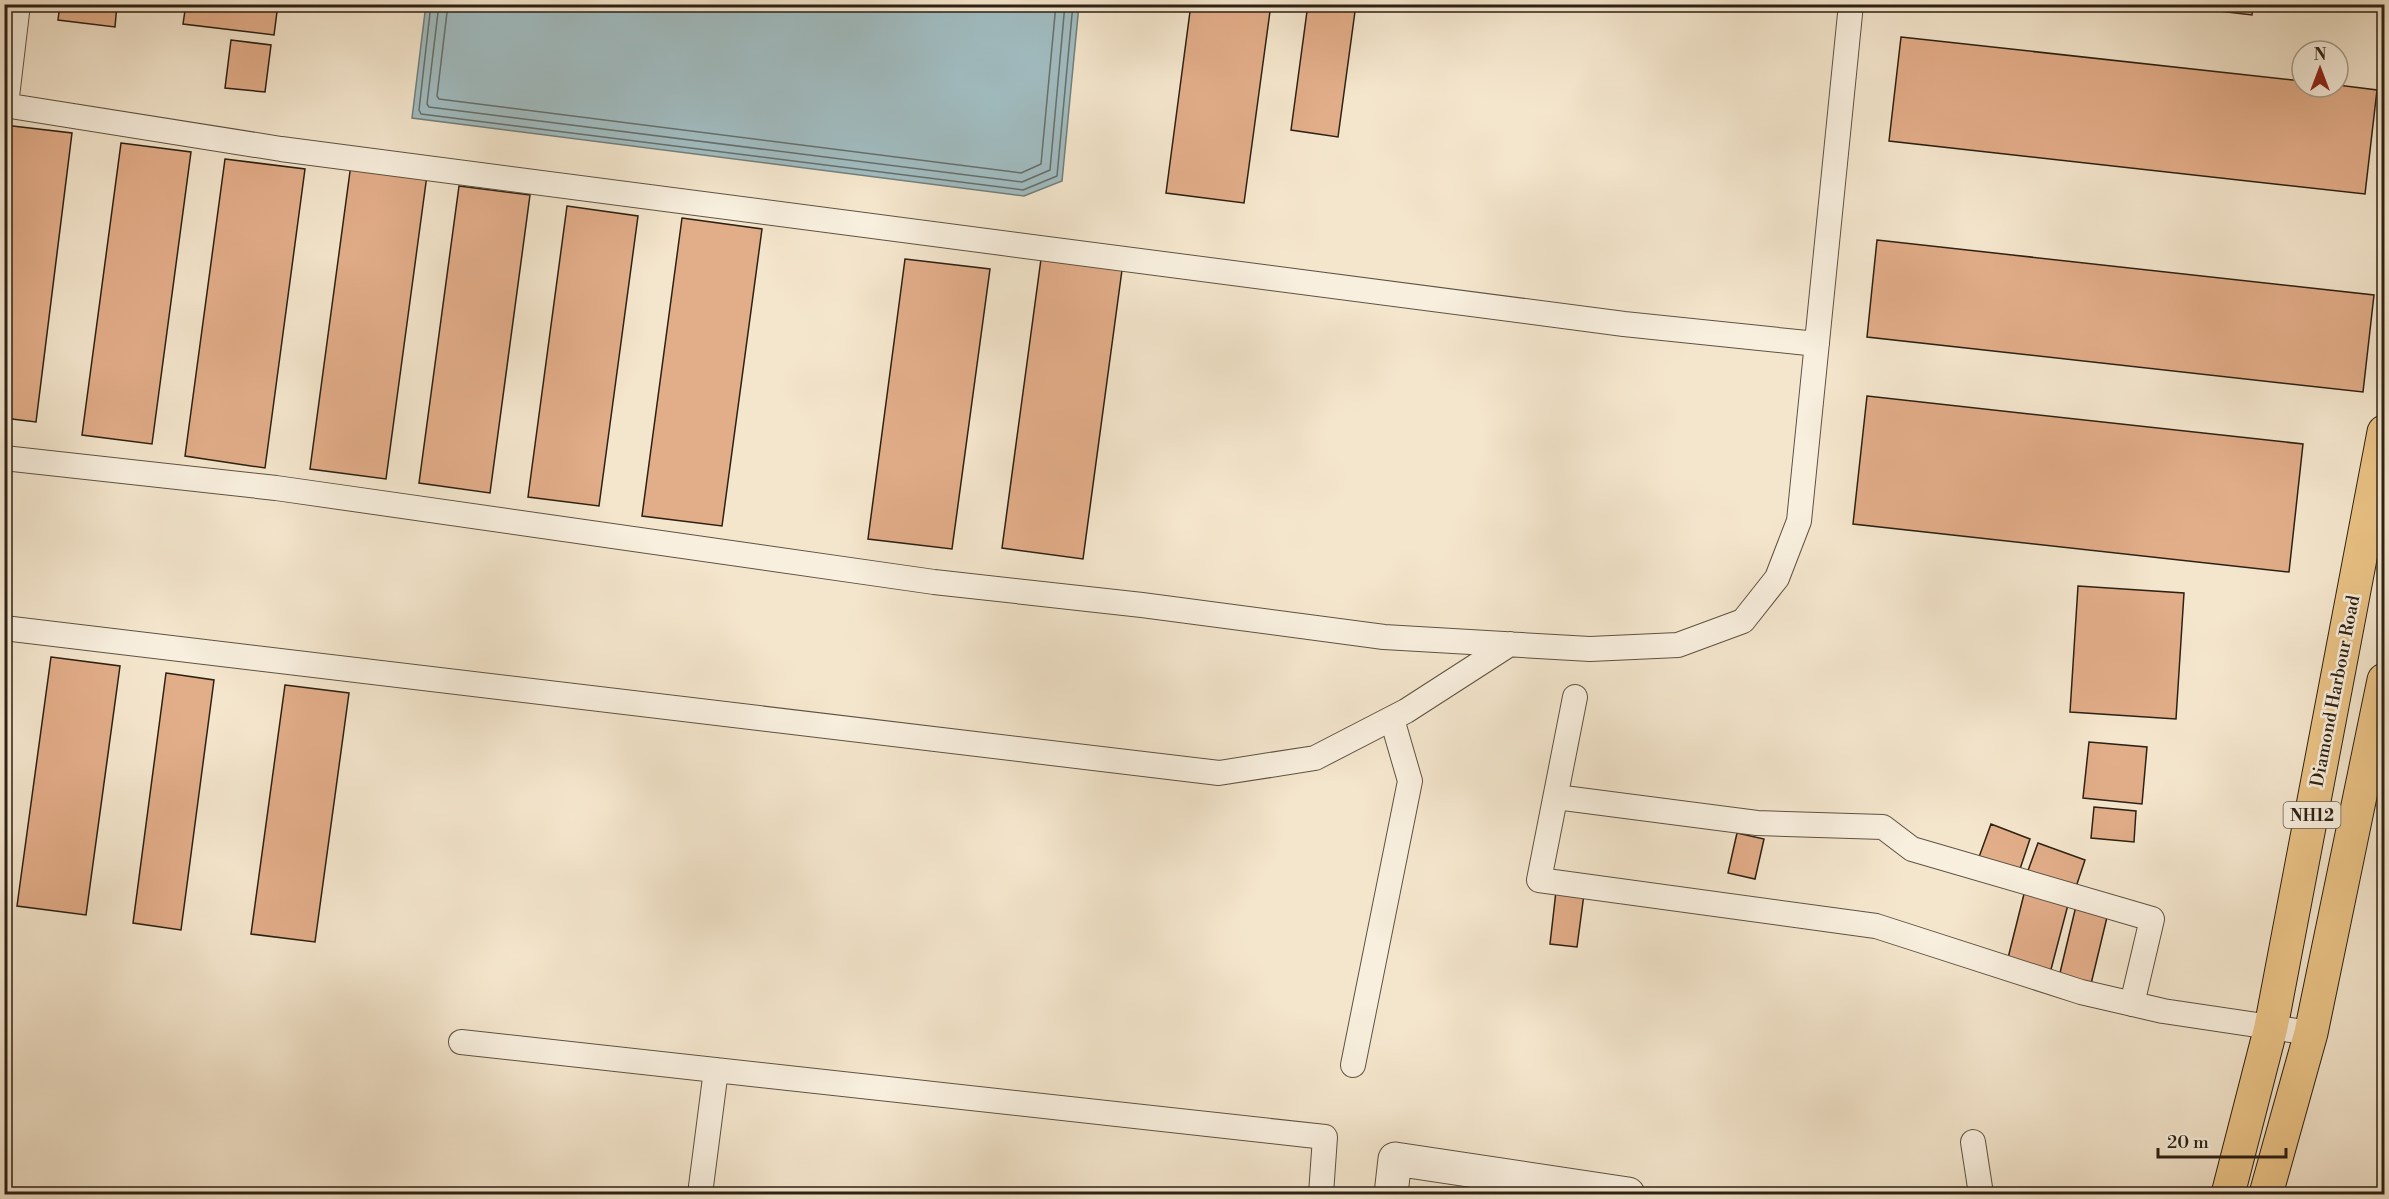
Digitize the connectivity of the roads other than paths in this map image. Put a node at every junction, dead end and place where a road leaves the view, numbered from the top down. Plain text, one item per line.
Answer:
1 (18, 4) edge
2 (1851, 4) edge
3 (5, 105) edge
4 (1817, 344) junction
5 (2385, 432) edge
6 (4, 458) edge
7 (4, 628) edge
8 (1510, 644) junction
9 (2385, 680) edge
10 (1575, 697) dead end
11 (1392, 719) junction
12 (1556, 797) junction
13 (2132, 1004) junction
14 (2271, 1028) junction
15 (2311, 1033) junction
16 (461, 1041) dead end
17 (1353, 1065) dead end
18 (716, 1070) junction
19 (1973, 1142) dead end
20 (700, 1194) edge
21 (1322, 1194) edge
22 (1391, 1194) edge
23 (1628, 1194) edge
24 (1981, 1194) edge
25 (2228, 1194) edge
26 (2266, 1194) edge

1 - 3 lane
2 - 4 lane
3 - 4 lane
4 - 8 lane
5 - 14 highway, Diamond Harbour Road / NH12
6 - 8 lane
7 - 11 lane
8 - 11 lane
9 - 15 highway
10 - 12 lane
11 - 17 lane
12 - 13 lane
12 - 13 lane
13 - 14 lane
14 - 15 lane
14 - 25 highway, Diamond Harbour Road / NH12
15 - 26 highway
16 - 18 lane
18 - 20 lane
18 - 21 lane
19 - 24 lane
22 - 23 street

